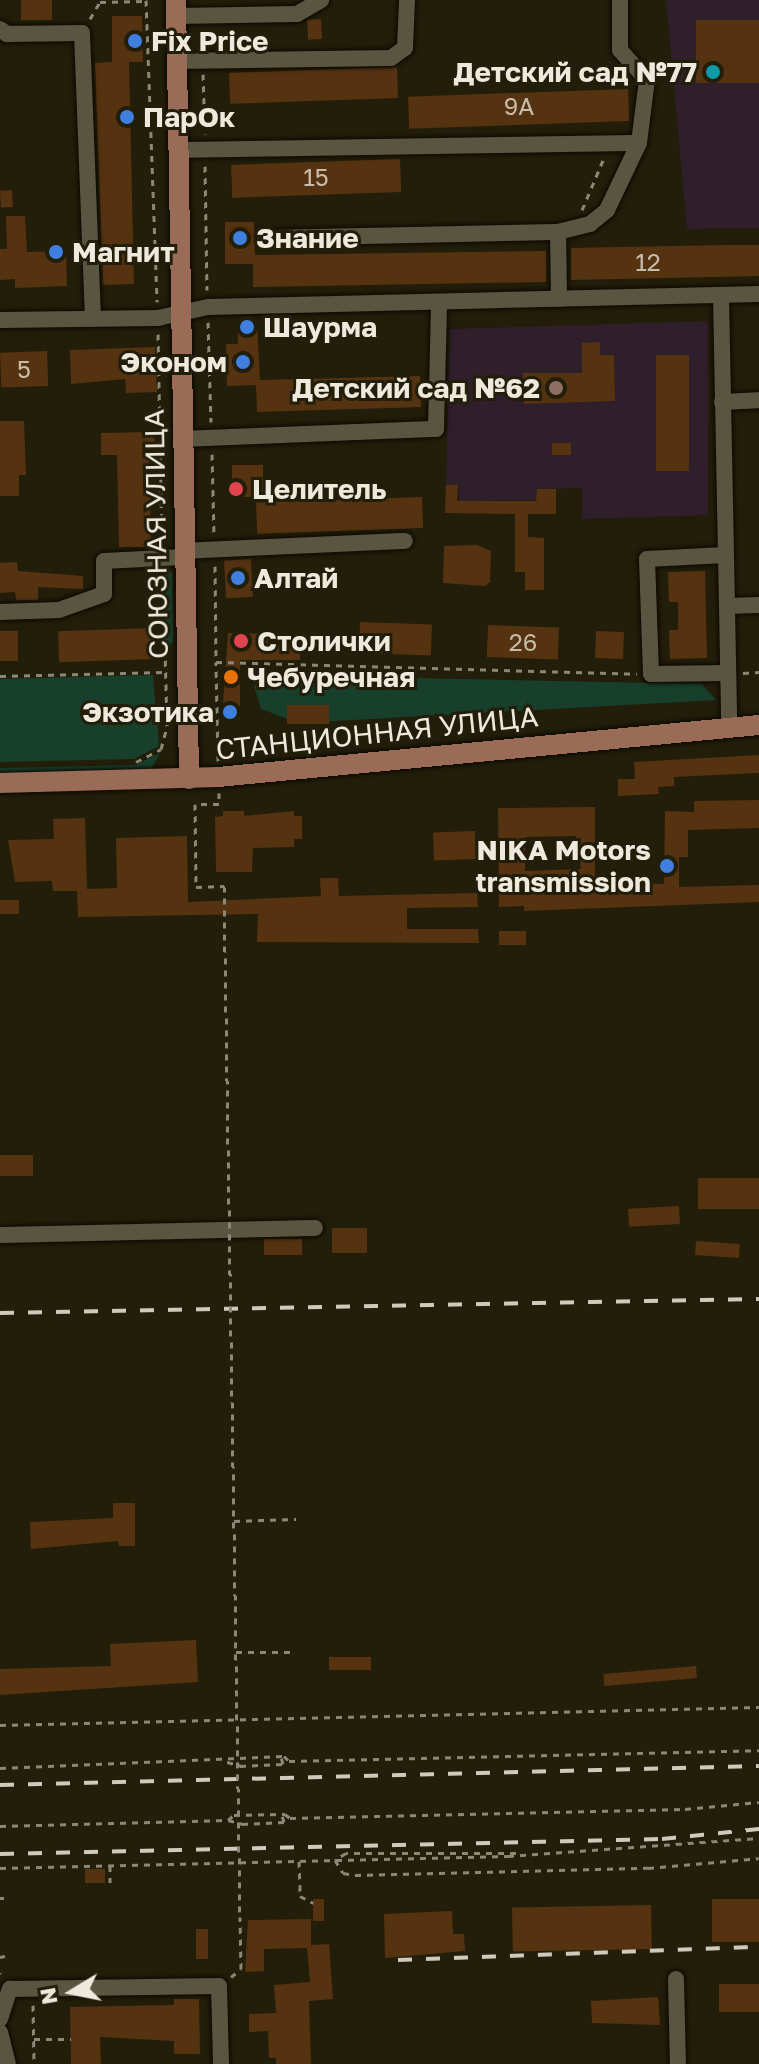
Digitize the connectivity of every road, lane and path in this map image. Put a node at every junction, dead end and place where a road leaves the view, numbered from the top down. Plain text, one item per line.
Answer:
1 (321, 0) edge
2 (407, 0) edge
3 (620, 0) edge
4 (146, 1) edge
5 (176, 8) edge
6 (202, 16) junction
7 (82, 33) junction
8 (2, 36) edge
9 (177, 61) junction
10 (203, 61) junction
11 (610, 143) junction
12 (639, 143) junction
13 (178, 150) junction
14 (205, 150) junction
15 (566, 230) junction
16 (265, 238) dead end
17 (759, 294) edge
18 (721, 295) junction
19 (559, 299) junction
20 (439, 302) junction
21 (208, 307) junction
22 (182, 315) junction
23 (158, 318) junction
24 (93, 319) junction
25 (0, 320) edge
26 (759, 400) edge
27 (722, 402) junction
28 (212, 438) junction
29 (183, 439) junction
30 (405, 541) dead end
31 (215, 549) junction
32 (183, 554) junction
33 (725, 555) junction
34 (162, 558) junction
35 (759, 605) edge
36 (727, 606) junction
37 (0, 612) edge
38 (216, 662) junction
39 (165, 672) junction
40 (728, 673) junction
41 (651, 674) junction
42 (0, 676) edge
43 (759, 725) edge
44 (729, 727) junction
45 (135, 762) dead end
46 (218, 777) junction
47 (189, 779) junction
48 (0, 783) edge
49 (315, 1228) dead end
50 (0, 1235) edge
51 (296, 1519) dead end
52 (234, 1521) junction
53 (236, 1652) junction
54 (296, 1652) dead end
55 (759, 1707) edge
56 (236, 1720) junction
57 (0, 1725) edge
58 (759, 1750) edge
59 (237, 1758) junction
60 (289, 1761) junction
61 (227, 1762) junction
62 (240, 1766) junction
63 (0, 1768) edge
64 (759, 1802) edge
65 (238, 1816) junction
66 (290, 1818) junction
67 (228, 1820) junction
68 (242, 1824) junction
69 (0, 1826) edge
70 (759, 1838) edge
71 (759, 1858) edge
72 (335, 1860) junction
73 (299, 1861) junction
74 (110, 1865) junction
75 (0, 1868) edge
76 (110, 1888) dead end
77 (313, 1903) dead end
78 (241, 1969) dead end
79 (676, 1979) dead end
80 (33, 1989) junction
81 (0, 2019) edge
82 (0, 2032) edge
83 (33, 2039) junction
84 (71, 2039) dead end
85 (8, 2064) edge
86 (34, 2064) edge
87 (221, 2064) edge
88 (678, 2064) edge

1 - 6 street
2 - 10 street
3 - 12 street
4 - 7 path
4 - 23 path
5 - 6 street
5 - 9 main road, СОЮЗНАЯ УЛИЦА
6 - 10 path
7 - 8 street
7 - 24 street
9 - 10 street
9 - 13 main road, СОЮЗНАЯ УЛИЦА
10 - 14 path
11 - 12 street
11 - 14 street
11 - 15 path
12 - 15 street
13 - 14 street
13 - 22 main road, СОЮЗНАЯ УЛИЦА
14 - 21 path
15 - 16 street
15 - 19 street
17 - 18 street
18 - 19 street
18 - 27 street
19 - 20 street
20 - 21 street
20 - 28 street
21 - 22 street
21 - 28 path
22 - 23 street
22 - 29 main road, СОЮЗНАЯ УЛИЦА
23 - 24 street
23 - 34 path
24 - 25 street
26 - 27 street
27 - 33 street
28 - 29 street
28 - 31 path
29 - 32 main road, СОЮЗНАЯ УЛИЦА
30 - 31 street
31 - 32 street
31 - 38 path
32 - 34 street
32 - 47 main road, СОЮЗНАЯ УЛИЦА
33 - 36 street
33 - 41 street
34 - 37 street
34 - 39 path
35 - 36 street
36 - 40 street
38 - 41 path
38 - 46 path
39 - 42 path
39 - 45 path
40 - 41 street
40 - 44 street
43 - 44 main road, СТАНЦИОННАЯ УЛИЦА
44 - 46 main road, СТАНЦИОННАЯ УЛИЦА
46 - 47 main road, СТАНЦИОННАЯ УЛИЦА
46 - 52 path, bridge
47 - 48 main road, СТАНЦИОННАЯ УЛИЦА
49 - 50 street
51 - 52 path
52 - 53 path, bridge
53 - 54 path
53 - 56 path, bridge
55 - 56 path
56 - 57 path
56 - 59 path, bridge
58 - 60 path
59 - 62 path
59 - 65 path, bridge
60 - 61 path
60 - 62 path
61 - 62 path
61 - 63 path
64 - 66 path
65 - 68 path
65 - 78 path, bridge
66 - 67 path
66 - 68 path
67 - 68 path
67 - 69 path
70 - 72 path
71 - 72 path
72 - 73 path
73 - 74 path
73 - 77 path
74 - 75 path
74 - 76 path
79 - 88 street
80 - 81 street
80 - 83 path
80 - 87 street
82 - 85 street
83 - 84 path
83 - 86 path

